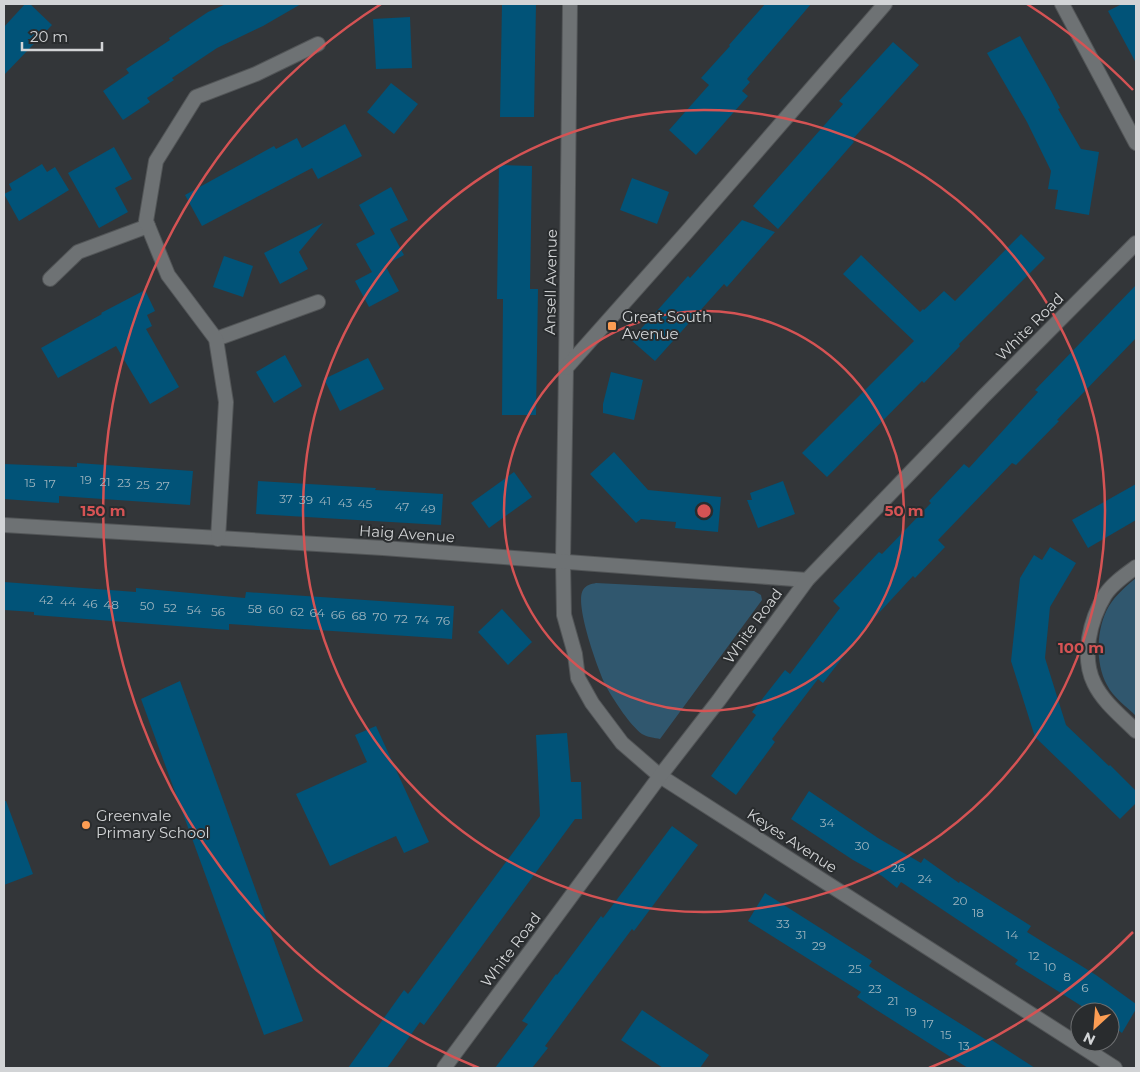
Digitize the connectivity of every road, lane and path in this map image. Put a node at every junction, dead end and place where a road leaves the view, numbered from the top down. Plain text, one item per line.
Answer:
1 (570, 4) edge
2 (885, 4) edge
3 (1062, 4) edge
4 (318, 44) dead end
5 (1136, 143) edge
6 (148, 226) junction
7 (1136, 243) edge
8 (50, 279) dead end
9 (318, 302) dead end
10 (216, 339) junction
11 (566, 368) junction
12 (4, 525) edge
13 (218, 539) junction
14 (562, 561) junction
15 (1136, 567) edge
16 (807, 580) junction
17 (1136, 731) edge
18 (660, 776) junction
19 (444, 1068) edge
20 (1115, 1068) edge

1 - 11 street, Ansell Avenue
2 - 11 street
3 - 5 street
4 - 6 street
6 - 8 street
6 - 10 street
7 - 16 street, White Road
9 - 10 street
10 - 13 street
11 - 14 street, Ansell Avenue
12 - 13 street, Haig Avenue
13 - 14 street, Haig Avenue
14 - 16 street, Haig Avenue
14 - 18 street, Keyes Avenue
15 - 17 street
16 - 18 street, White Road
18 - 19 street, White Road
18 - 20 street, Keyes Avenue

